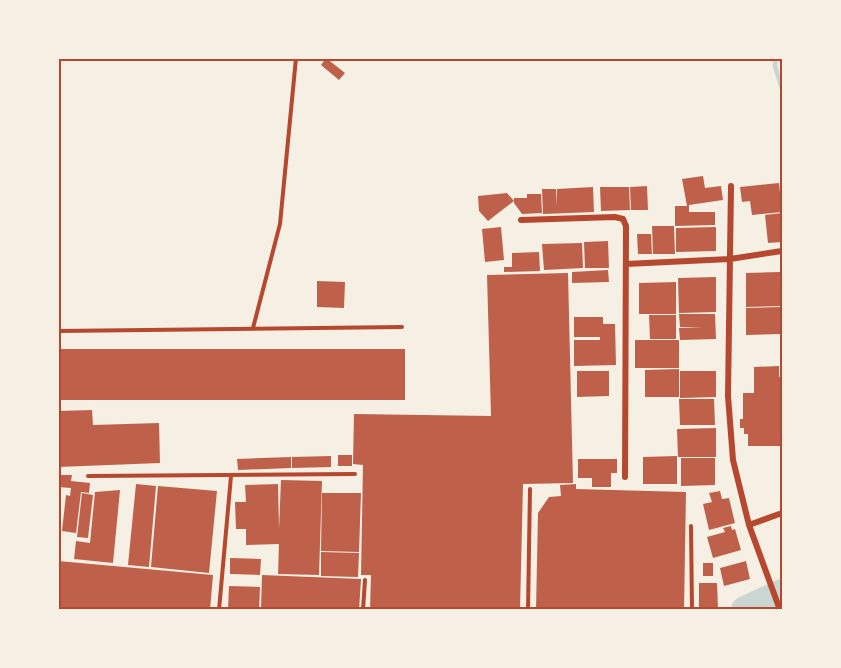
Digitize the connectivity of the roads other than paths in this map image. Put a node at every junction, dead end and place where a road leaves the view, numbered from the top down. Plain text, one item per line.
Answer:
1 (296, 58) edge
2 (731, 186) dead end
3 (521, 220) dead end
4 (783, 251) edge
5 (730, 260) junction
6 (626, 264) junction
7 (402, 327) dead end
8 (253, 328) junction
9 (58, 332) edge
10 (355, 474) dead end
11 (88, 476) dead end
12 (231, 476) junction
13 (625, 477) dead end
14 (530, 489) dead end
15 (783, 513) edge
16 (749, 525) junction
17 (691, 526) dead end
18 (365, 580) dead end
19 (219, 609) edge
20 (363, 609) edge
21 (528, 609) edge
22 (692, 609) edge
23 (780, 609) edge

1 - 8 lane
2 - 5 street
3 - 6 street
4 - 5 street
5 - 6 street
5 - 16 street
6 - 13 street
7 - 8 lane
8 - 9 lane
10 - 12 lane
11 - 12 lane
12 - 19 lane
14 - 21 lane
15 - 16 street
16 - 23 street
17 - 22 lane
18 - 20 lane

